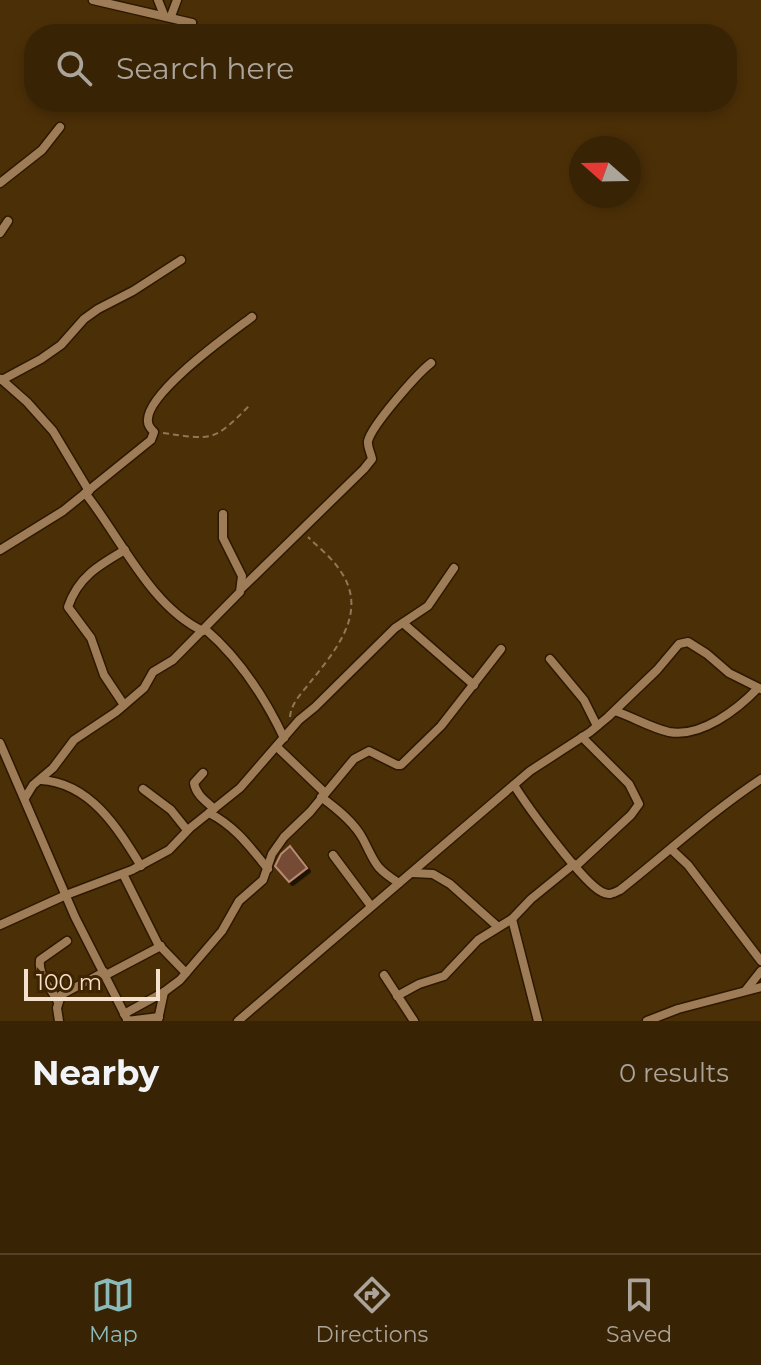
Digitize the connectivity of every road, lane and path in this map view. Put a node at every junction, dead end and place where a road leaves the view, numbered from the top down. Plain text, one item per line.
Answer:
1 (93, 0) edge
2 (158, 0) edge
3 (177, 0) edge
4 (168, 16) junction
5 (192, 23) dead end
6 (60, 127) dead end
7 (0, 183) edge
8 (8, 221) dead end
9 (0, 233) edge
10 (181, 260) dead end
11 (252, 317) dead end
12 (431, 363) dead end
13 (3, 381) edge
14 (0, 393) edge
15 (249, 406) dead end
16 (154, 432) junction
17 (87, 492) junction
18 (223, 514) dead end
19 (302, 530) junction
20 (0, 550) edge
21 (125, 550) junction
22 (454, 568) dead end
23 (242, 589) junction
24 (403, 623) junction
25 (204, 630) junction
26 (501, 649) dead end
27 (550, 659) dead end
28 (474, 685) junction
29 (760, 688) edge
30 (124, 705) junction
31 (615, 711) junction
32 (294, 725) junction
33 (597, 726) junction
34 (582, 737) junction
35 (284, 738) junction
36 (0, 743) edge
37 (277, 747) junction
38 (203, 773) dead end
39 (761, 779) edge
40 (41, 780) junction
41 (514, 785) junction
42 (143, 789) dead end
43 (323, 795) junction
44 (25, 798) junction
45 (212, 811) junction
46 (187, 830) junction
47 (672, 850) junction
48 (333, 855) dead end
49 (575, 865) junction
50 (141, 866) junction
51 (268, 869) junction
52 (411, 873) junction
53 (123, 874) junction
54 (399, 883) junction
55 (66, 895) junction
56 (371, 906) junction
57 (512, 919) junction
58 (0, 925) edge
59 (497, 926) junction
60 (67, 941) dead end
61 (161, 946) junction
62 (761, 961) edge
63 (761, 971) edge
64 (186, 973) junction
65 (105, 974) junction
66 (384, 975) dead end
67 (761, 987) edge
68 (745, 991) junction
69 (164, 992) junction
70 (397, 996) junction
71 (58, 1002) junction
72 (126, 1019) edge
73 (158, 1019) edge
74 (540, 1020) edge
75 (59, 1021) edge
76 (238, 1021) edge
77 (414, 1021) edge
78 (647, 1021) edge

1 - 4 street
2 - 4 street
3 - 4 street
4 - 5 street
6 - 7 street
8 - 9 street
10 - 13 street
11 - 16 street
12 - 19 street
13 - 14 street
13 - 17 street
15 - 16 path
16 - 17 street
17 - 20 street
17 - 21 street
18 - 23 street
19 - 23 street
19 - 32 path
21 - 25 street
21 - 30 street
22 - 24 street
23 - 25 street
24 - 28 street
24 - 32 street
25 - 30 street
25 - 35 street
26 - 28 street
27 - 33 street
28 - 43 street
29 - 31 street
29 - 31 street
30 - 40 street
31 - 33 street
32 - 35 street
33 - 34 street
34 - 41 street
34 - 49 street
35 - 37 street
36 - 44 street
37 - 43 street
37 - 45 street
38 - 45 street
39 - 47 street
40 - 44 street
40 - 50 street
41 - 49 street
41 - 52 street
42 - 46 street
43 - 51 street
43 - 54 street
44 - 55 street
45 - 46 street
45 - 51 street
46 - 50 street
47 - 49 street
47 - 62 street
48 - 56 street
49 - 57 street
50 - 53 street
51 - 64 street
52 - 54 street
52 - 59 street
53 - 55 street
53 - 61 street
54 - 56 street
55 - 58 street
55 - 65 street
56 - 76 street
57 - 59 street
57 - 74 street
59 - 70 street
60 - 71 street
61 - 64 street
61 - 65 street
63 - 68 street
64 - 69 street
65 - 71 street
65 - 72 street
66 - 70 street
67 - 68 street
68 - 78 street
69 - 72 street
69 - 73 street
70 - 77 street
71 - 75 street
72 - 73 street

